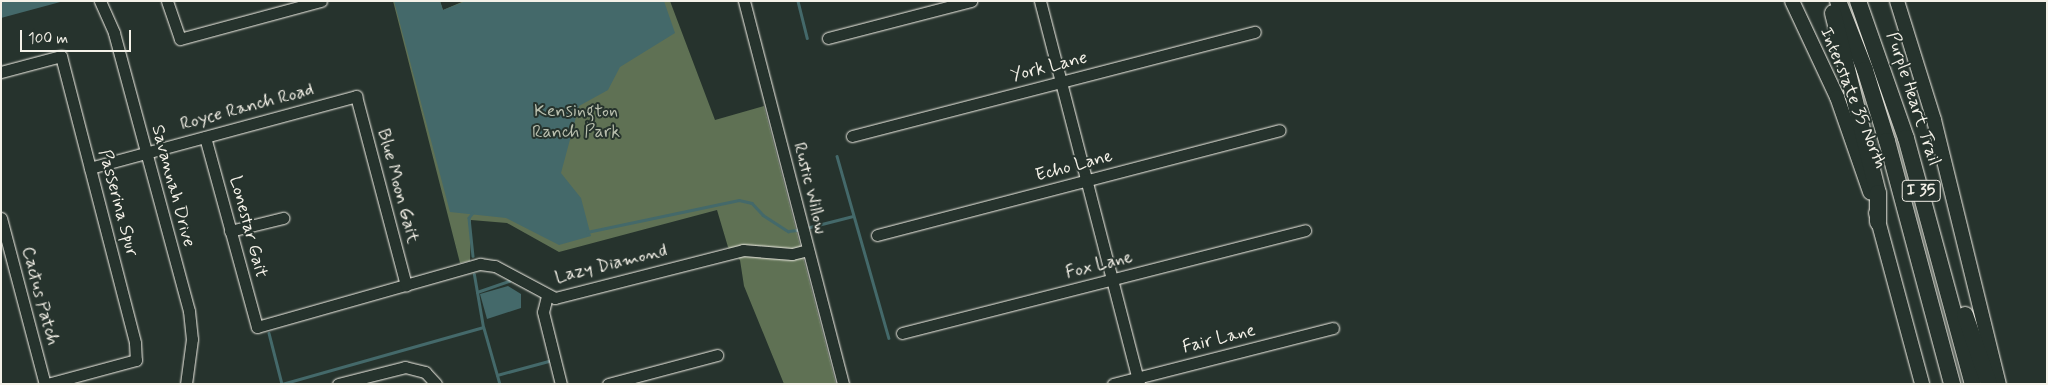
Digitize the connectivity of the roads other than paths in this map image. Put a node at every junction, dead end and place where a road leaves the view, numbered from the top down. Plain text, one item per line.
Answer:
1 (100, 1) edge
2 (167, 1) edge
3 (321, 1) edge
4 (744, 1) edge
5 (971, 1) edge
6 (1040, 1) edge
7 (1792, 1) edge
8 (1830, 1) edge
9 (1838, 1) edge
10 (1858, 1) edge
11 (1897, 1) edge
12 (1255, 32) dead end
13 (828, 38) dead end
14 (1, 72) edge
15 (1061, 82) junction
16 (356, 96) joint
17 (1280, 130) dead end
18 (852, 136) dead end
19 (205, 137) junction
20 (146, 153) junction
21 (90, 168) junction
22 (1086, 182) junction
23 (1, 218) edge
24 (284, 218) dead end
25 (1878, 222) junction
26 (1931, 226) junction
27 (1305, 230) dead end
28 (230, 231) junction
29 (877, 235) dead end
30 (808, 250) junction
31 (1112, 280) junction
32 (406, 285) junction
33 (547, 296) junction
34 (257, 327) joint
35 (1333, 328) dead end
36 (902, 334) dead end
37 (717, 355) dead end
38 (1138, 381) edge
39 (46, 384) edge
40 (186, 384) edge
41 (338, 384) edge
42 (436, 384) edge
43 (561, 384) edge
44 (608, 384) edge
45 (843, 384) edge
46 (1113, 384) edge
47 (1922, 384) edge
48 (1952, 384) edge
49 (1973, 384) edge
50 (1989, 384) edge
51 (2000, 384) edge

1 - 20 street, Savannah Drive
2 - 3 street
4 - 30 street, Rustic Willow
5 - 13 street
6 - 15 street
7 - 25 main road, Interstate 35 North
8 - 25 highway
9 - 48 highway, Purple Heart Trail / I 35
10 - 26 highway, Purple Heart Trail / I 35
11 - 51 main road
12 - 15 street, York Lane
14 - 21 street, Passerina Spur
15 - 18 street, York Lane
15 - 22 street
16 - 19 street, Royce Ranch Road
16 - 32 street, Blue Moon Gait
17 - 22 street, Echo Lane
19 - 20 street, Royce Ranch Road
19 - 28 street, Lonestar Gait
20 - 21 street, Royce Ranch Road
20 - 40 street, Savannah Drive
21 - 39 street, Passerina Spur
22 - 29 street, Echo Lane
22 - 31 street
23 - 39 street, Cactus Patch
24 - 28 street
25 - 47 main road, Interstate 35 North
26 - 49 highway, Purple Heart Trail / I 35
26 - 50 highway
27 - 31 street, Fox Lane
28 - 34 street, Lonestar Gait
30 - 33 street, Lazy Diamond
30 - 45 street, Rustic Willow
31 - 36 street, Fox Lane
31 - 38 street
32 - 33 street, Lazy Diamond
32 - 34 street, Lazy Diamond
33 - 43 street
35 - 38 street, Fair Lane
37 - 44 street
38 - 46 street, Fair Lane
41 - 42 street

